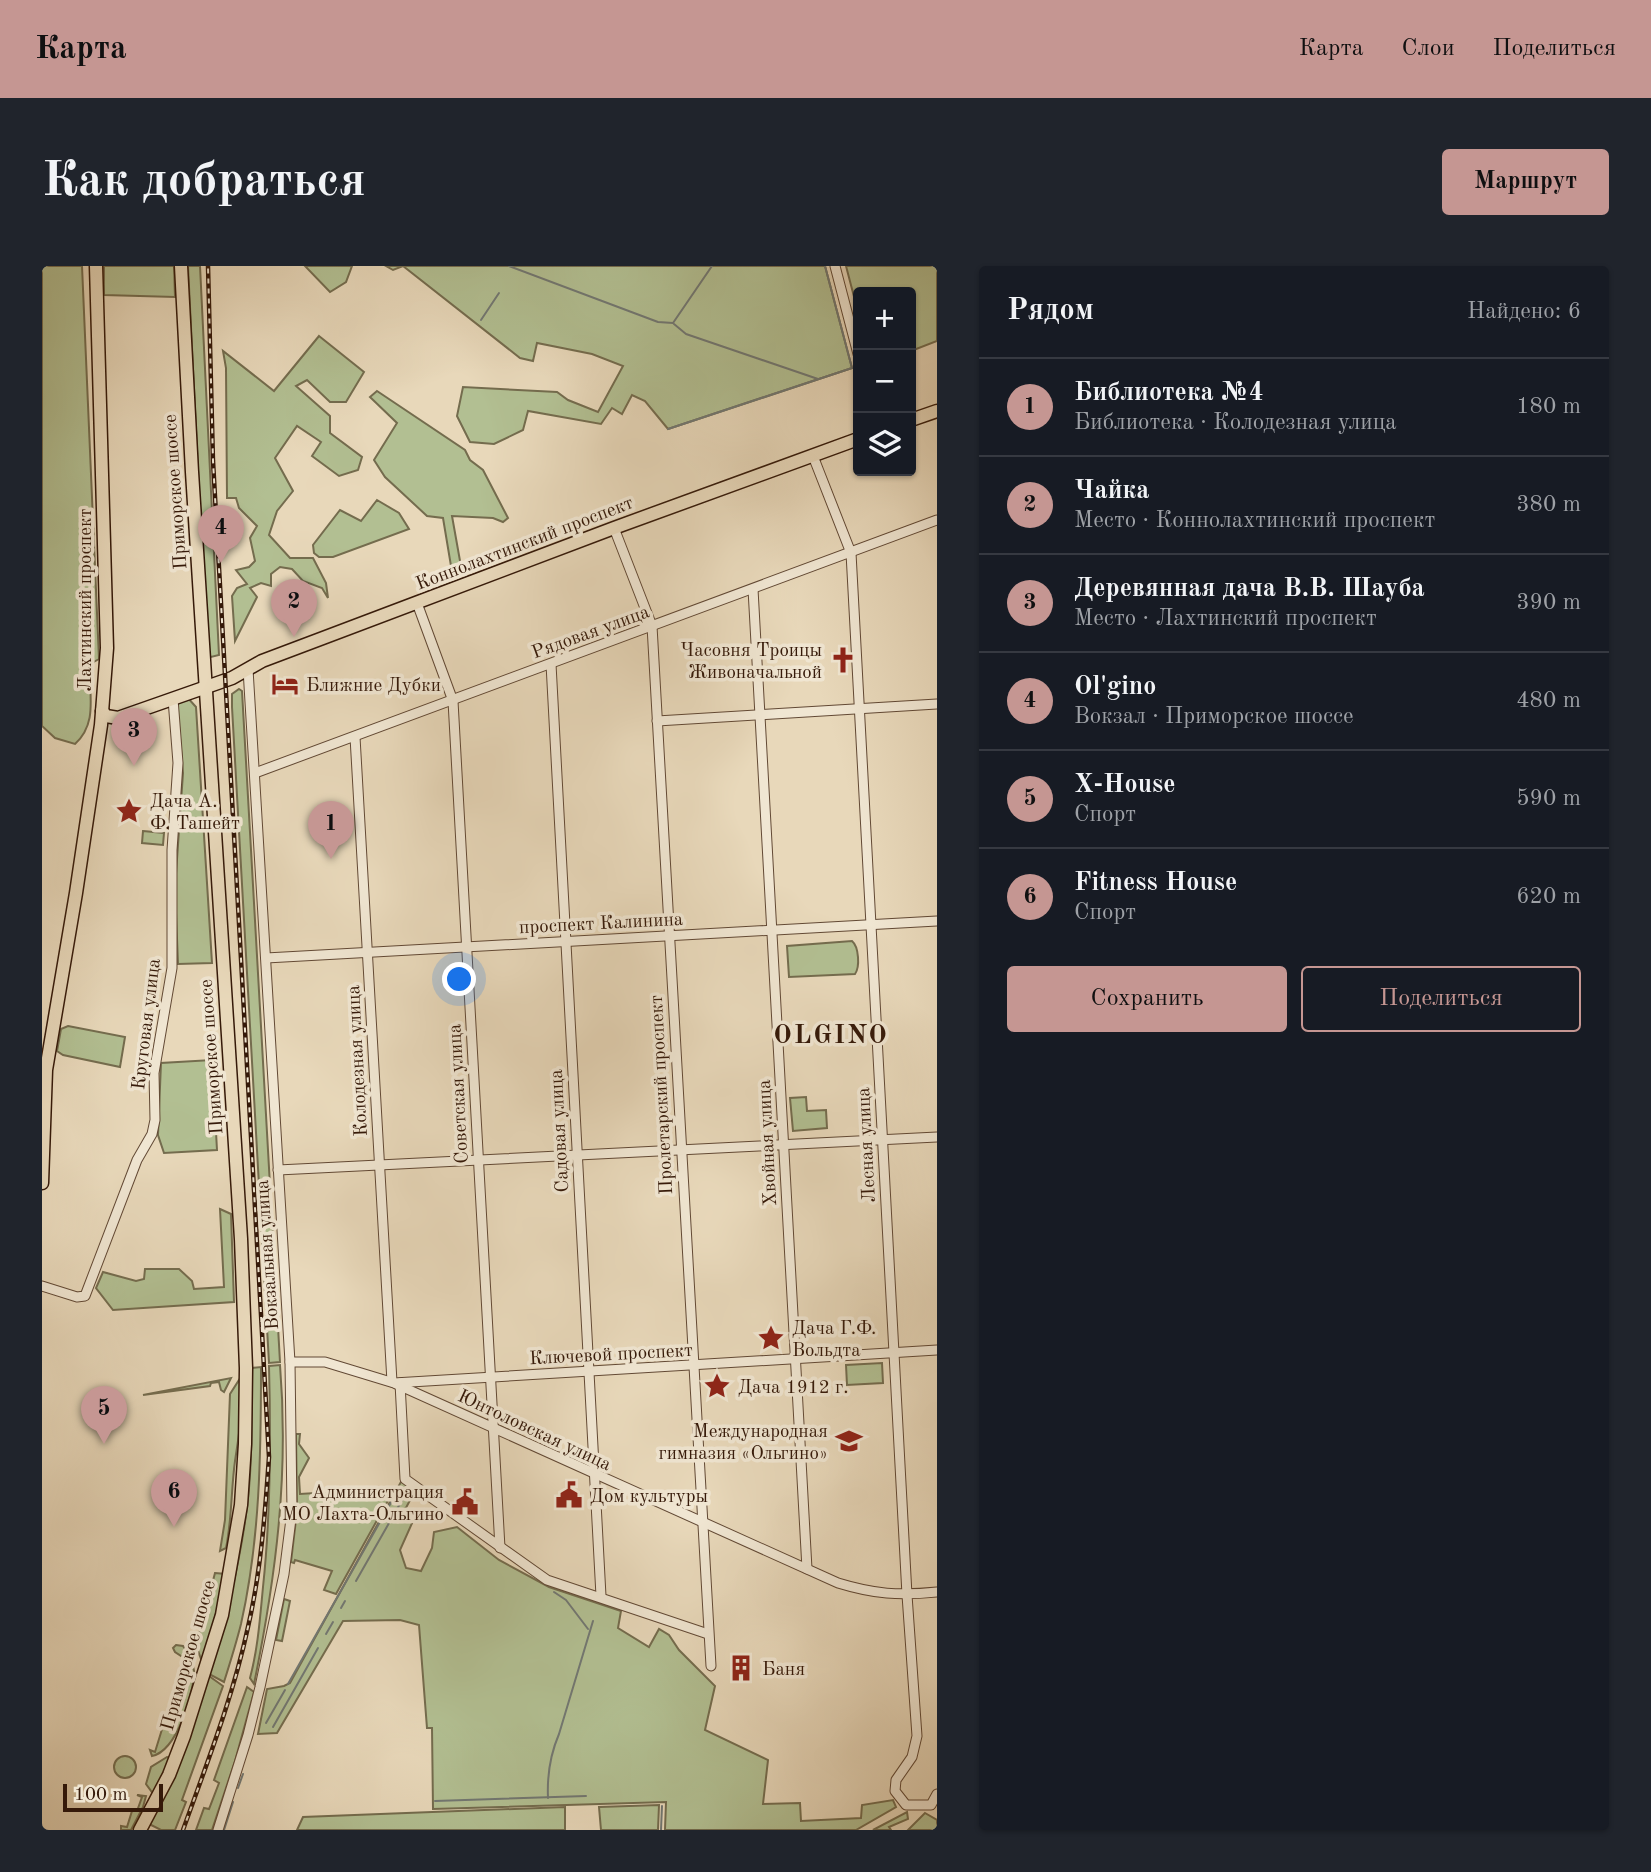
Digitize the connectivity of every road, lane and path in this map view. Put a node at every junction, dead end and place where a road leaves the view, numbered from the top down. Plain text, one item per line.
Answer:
1 (96, 266) edge
2 (181, 266) edge
3 (835, 266) edge
4 (857, 350) edge
5 (937, 411) edge
6 (916, 418) edge
7 (853, 441) edge
8 (813, 456) junction
9 (937, 520) edge
10 (614, 528) junction
11 (851, 552) junction
12 (753, 589) junction
13 (417, 603) junction
14 (652, 626) junction
15 (551, 664) junction
16 (248, 669) junction
17 (206, 687) junction
18 (173, 699) junction
19 (453, 701) junction
20 (937, 704) edge
21 (859, 709) junction
22 (102, 711) junction
23 (760, 715) junction
24 (657, 721) junction
25 (355, 737) junction
26 (255, 774) junction
27 (937, 920) edge
28 (871, 924) junction
29 (772, 930) junction
30 (669, 935) junction
31 (566, 941) junction
32 (467, 947) junction
33 (367, 952) junction
34 (266, 958) junction
35 (937, 1137) edge
36 (882, 1140) junction
37 (784, 1145) junction
38 (681, 1150) junction
39 (577, 1155) junction
40 (479, 1160) junction
41 (379, 1165) junction
42 (278, 1170) junction
43 (42, 1182) edge
44 (42, 1286) edge
45 (937, 1350) edge
46 (894, 1353) junction
47 (796, 1359) junction
48 (290, 1362) junction
49 (692, 1365) junction
50 (589, 1371) junction
51 (491, 1377) junction
52 (396, 1384) junction
53 (494, 1429) junction
54 (594, 1475) junction
55 (701, 1524) junction
56 (500, 1548) junction
57 (807, 1569) junction
58 (937, 1592) edge
59 (907, 1595) junction
60 (601, 1597) junction
61 (708, 1634) junction
62 (710, 1666) dead end
63 (937, 1794) edge
64 (140, 1830) edge
65 (218, 1830) edge

1 - 22 main road, Лахтинский проспект
2 - 17 main road, Приморское шоссе
3 - 4 street
5 - 6 main road
7 - 8 main road, Коннолахтинский проспект
8 - 10 main road, Коннолахтинский проспект
8 - 11 street, Лесная улица
9 - 11 street, Рядовая улица
10 - 13 main road, Коннолахтинский проспект
10 - 14 street, Пролетарский проспект
11 - 12 street, Рядовая улица
11 - 21 street, Лесная улица
12 - 14 street, Рядовая улица
12 - 23 street, Хвойная улица
13 - 16 main road, Коннолахтинский проспект
13 - 19 street, Советская улица
14 - 15 street, Рядовая улица
14 - 24 street, Пролетарский проспект
15 - 19 street, Рядовая улица
15 - 31 street, Садовая улица
16 - 17 main road, Коннолахтинский проспект
16 - 26 street, Вокзальная улица
17 - 18 main road, Коннолахтинский проспект
17 - 64 main road, Приморское шоссе
18 - 22 main road, Коннолахтинский проспект
18 - 44 street, Круговая улица
19 - 25 street, Рядовая улица
19 - 32 street, Советская улица
20 - 21 street
21 - 23 street
21 - 28 street, Лесная улица
22 - 43 main road, Лахтинский проспект
23 - 24 street
23 - 29 street, Хвойная улица
24 - 30 street, Пролетарский проспект
25 - 26 street, Рядовая улица
25 - 33 street, Колодезная улица
26 - 34 street, Вокзальная улица
27 - 28 street, проспект Калинина
28 - 29 street, проспект Калинина
28 - 36 street, Лесная улица
29 - 30 street, проспект Калинина
29 - 37 street, Хвойная улица
30 - 31 street, проспект Калинина
30 - 38 street, Пролетарский проспект
31 - 32 street, проспект Калинина
31 - 39 street, Садовая улица
32 - 33 street, проспект Калинина
32 - 40 street, Советская улица
33 - 34 street, проспект Калинина
33 - 41 street, Колодезная улица
34 - 42 street, Вокзальная улица
35 - 36 street
36 - 37 street
36 - 46 street, Лесная улица
37 - 38 street
37 - 47 street, Хвойная улица
38 - 39 street
38 - 49 street, Пролетарский проспект
39 - 40 street
39 - 50 street, Садовая улица
40 - 41 street
40 - 51 street, Советская улица
41 - 42 street
41 - 52 street, Колодезная улица
42 - 48 street, Вокзальная улица
45 - 46 street, Ключевой проспект
46 - 47 street, Ключевой проспект
46 - 59 street, Лесная улица
47 - 49 street, Ключевой проспект
47 - 57 street, Хвойная улица
48 - 52 street, Ключевой проспект
48 - 65 street, Вокзальная улица
49 - 50 street, Ключевой проспект
49 - 55 street, Пролетарский проспект
50 - 51 street, Ключевой проспект
50 - 54 street, Садовая улица
51 - 52 street, Ключевой проспект
51 - 53 street, Советская улица
52 - 53 street, Юнтоловская улица
52 - 56 street, Колодезная улица
53 - 54 street, Юнтоловская улица
53 - 56 street, Советская улица
54 - 55 street, Юнтоловская улица
54 - 60 street, Садовая улица
55 - 57 street, Юнтоловская улица
55 - 61 street, Пролетарский проспект
56 - 60 street
57 - 59 street, Юнтоловская улица
58 - 59 street, Юнтоловская улица
59 - 63 street, Лесная улица
60 - 61 street
61 - 62 street, Пролетарский проспект

